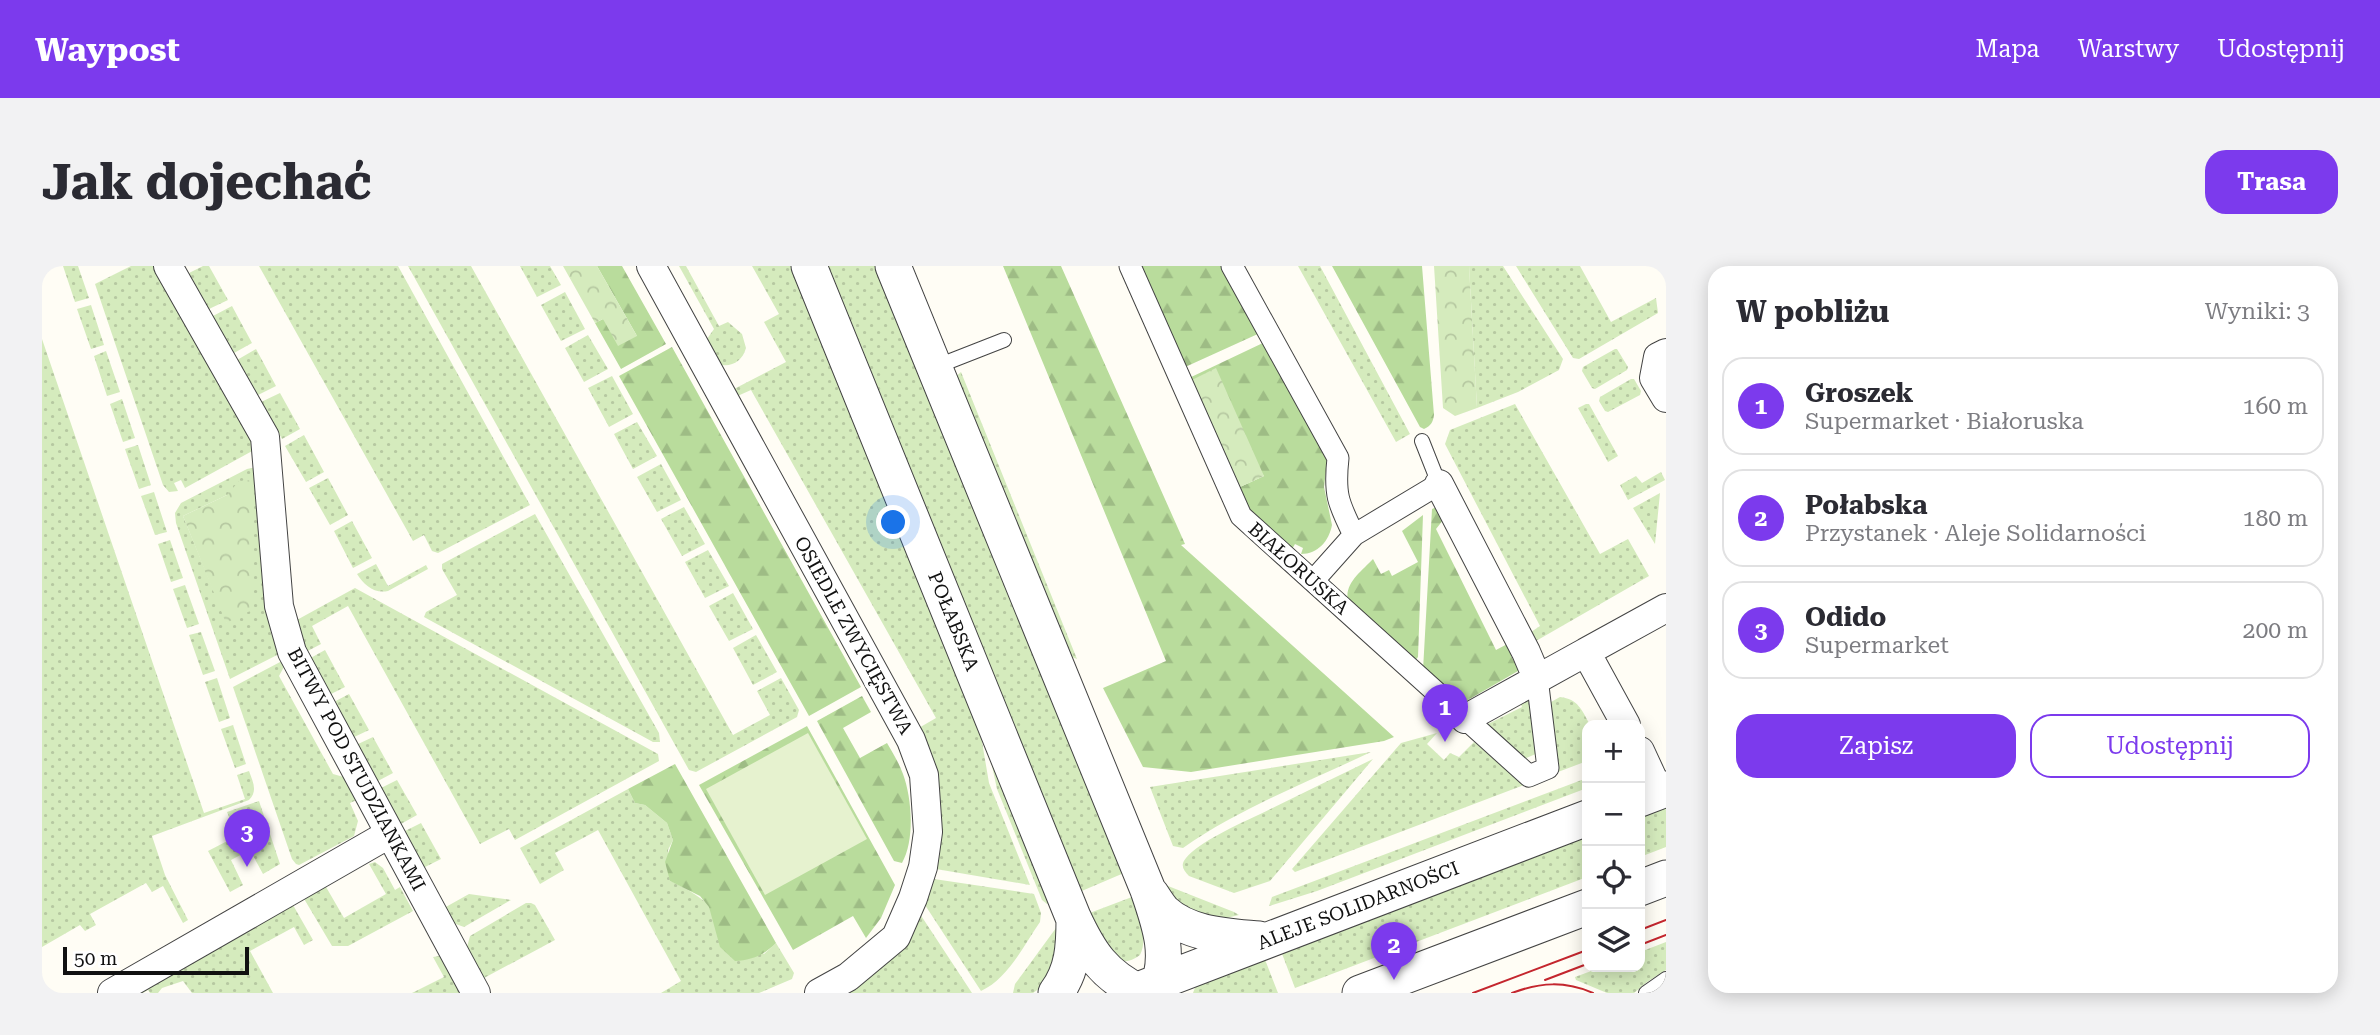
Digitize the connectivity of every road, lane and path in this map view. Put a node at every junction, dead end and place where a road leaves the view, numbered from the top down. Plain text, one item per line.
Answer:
1 (168, 266) edge
2 (651, 266) edge
3 (809, 266) edge
4 (893, 266) edge
5 (1130, 266) edge
6 (1232, 266) edge
7 (1004, 340) dead end
8 (1666, 353) edge
9 (934, 368) junction
10 (1666, 398) edge
11 (1422, 441) dead end
12 (1439, 484) junction
13 (1354, 535) junction
14 (1313, 582) junction
15 (1666, 608) edge
16 (1586, 652) junction
17 (1537, 678) junction
18 (1465, 719) junction
19 (1623, 720) edge
20 (1645, 765) edge
21 (1655, 793) edge
22 (1582, 820) edge
23 (389, 834) junction
24 (1666, 878) edge
25 (1645, 886) edge
26 (1148, 890) junction
27 (1582, 909) edge
28 (1073, 919) junction
29 (1266, 940) junction
30 (1666, 979) edge
31 (1145, 990) edge
32 (112, 993) edge
33 (476, 993) edge
34 (819, 993) edge
35 (1056, 993) edge
36 (1360, 993) edge
37 (1646, 993) edge

1 - 23 street, BITWY POD STUDZIANKAMI
2 - 34 street, OSIEDLE ZWYCIĘSTWA
3 - 28 street, POŁABSKA
4 - 9 street
5 - 14 street, BIAŁORUSKA
6 - 13 street
7 - 9 lane
8 - 10 street
9 - 26 street
11 - 12 lane
12 - 13 street
12 - 17 street
13 - 14 street
14 - 18 street, BIAŁORUSKA
15 - 16 street
16 - 17 street
16 - 19 street
17 - 18 street
17 - 18 street, BIAŁORUSKA
20 - 21 street
22 - 29 street, ALEJE SOLIDARNOŚCI
23 - 32 street
23 - 33 street, BITWY POD STUDZIANKAMI
24 - 25 street
26 - 29 street
26 - 31 street
27 - 36 street
28 - 31 street, POŁABSKA
28 - 35 street
29 - 31 street, ALEJE SOLIDARNOŚCI
30 - 37 lane

